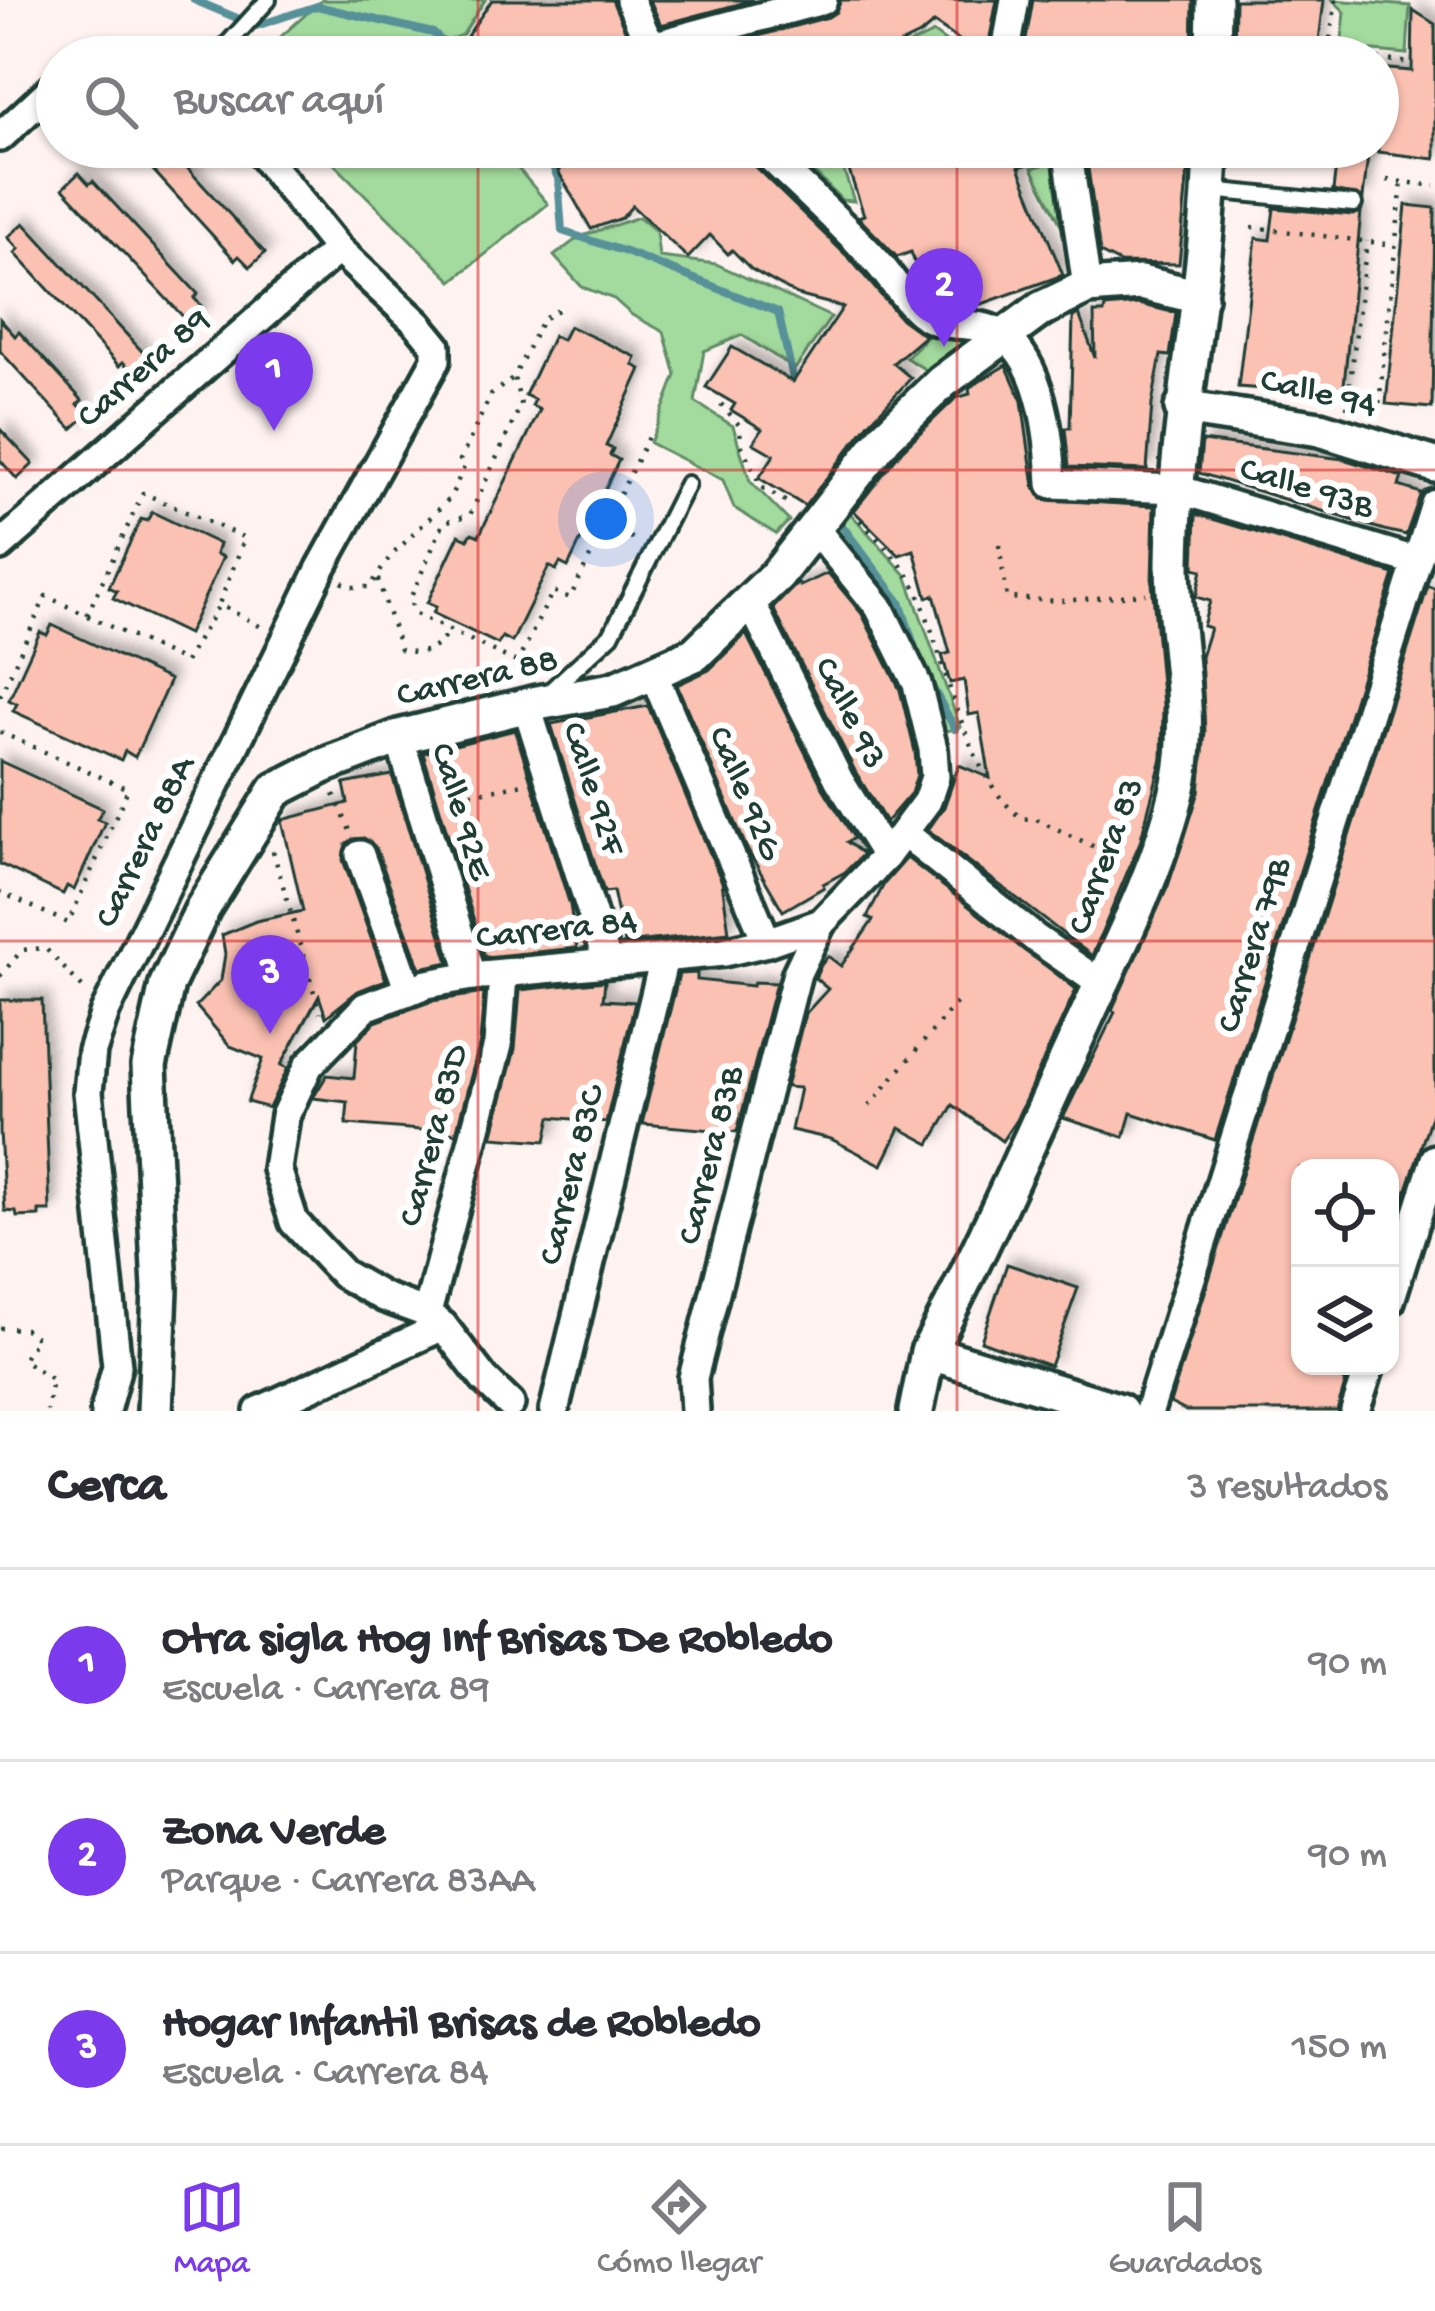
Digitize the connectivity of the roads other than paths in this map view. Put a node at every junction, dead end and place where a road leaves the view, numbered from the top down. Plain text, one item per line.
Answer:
1 (630, 0) edge
2 (823, 0) edge
3 (1016, 0) edge
4 (1214, 0) edge
5 (264, 4) edge
6 (234, 36) edge
7 (650, 36) edge
8 (689, 36) edge
9 (1009, 36) edge
10 (1213, 36) edge
11 (36, 104) edge
12 (0, 137) edge
13 (273, 168) edge
14 (781, 168) edge
15 (1070, 168) edge
16 (1210, 168) edge
17 (1210, 190) junction
18 (1354, 204) dead end
19 (338, 249) junction
20 (1087, 287) junction
21 (1200, 297) junction
22 (1004, 338) junction
23 (1182, 408) junction
24 (1435, 465) edge
25 (687, 484) dead end
26 (1177, 488) junction
27 (1435, 504) edge
28 (825, 515) junction
29 (0, 546) edge
30 (1414, 561) junction
31 (750, 601) junction
32 (653, 673) junction
33 (532, 705) junction
34 (399, 737) junction
35 (905, 834) junction
36 (360, 855) road end
37 (886, 856) junction
38 (821, 922) junction
39 (767, 942) junction
40 (664, 958) junction
41 (607, 961) junction
42 (503, 975) junction
43 (472, 976) junction
44 (1101, 984) junction
45 (409, 991) junction
46 (1435, 1159) edge
47 (1399, 1273) edge
48 (435, 1320) junction
49 (928, 1352) junction
50 (1367, 1375) edge
51 (512, 1408) edge
52 (105, 1411) edge
53 (155, 1411) edge
54 (260, 1411) edge
55 (554, 1411) edge
56 (695, 1411) edge
57 (916, 1411) edge
58 (1120, 1411) edge
59 (1149, 1411) edge
60 (1355, 1411) edge

1 - 7 street
2 - 8 street
3 - 9 street
4 - 10 street
5 - 6 lane
11 - 12 street
13 - 19 street
14 - 22 street
15 - 20 street
16 - 17 street, Carrera 83
17 - 18 lane
17 - 21 street, Carrera 83
19 - 29 street, Carrera 89
19 - 52 street, Carrera 88A
20 - 21 street, Carrera 88
20 - 22 street, Carrera 88
21 - 23 street, Carrera 83
22 - 26 street, Calle 93B
22 - 28 street, Carrera 88
23 - 24 street, Calle 94
23 - 26 street, Carrera 83
25 - 33 lane
26 - 30 street, Calle 93B
26 - 44 street, Carrera 83
27 - 30 street, Carrera 79B
28 - 31 street, Carrera 88
28 - 35 street, Carrera 84
30 - 59 street, Carrera 79B
31 - 32 street, Carrera 88
31 - 37 street, Calle 93
32 - 33 street, Carrera 88
32 - 39 street, Calle 92G
33 - 34 street, Carrera 88
33 - 41 street, Calle 92F
34 - 43 street, Calle 92E
34 - 53 street, Carrera 88
35 - 37 street, Carrera 84
35 - 44 street
36 - 45 street
37 - 38 street, Carrera 84
38 - 39 street, Carrera 84
38 - 56 street, Carrera 83B
39 - 40 street, Carrera 84
40 - 41 street, Carrera 84
40 - 55 street, Carrera 83C
41 - 42 street, Carrera 84
42 - 43 street, Carrera 84
42 - 48 street, Carrera 83D
43 - 45 street, Carrera 84
44 - 49 street, Carrera 83
45 - 48 street, Carrera 84
46 - 47 street
48 - 51 street
48 - 54 street
49 - 57 street, Carrera 83
49 - 58 street
50 - 60 street

